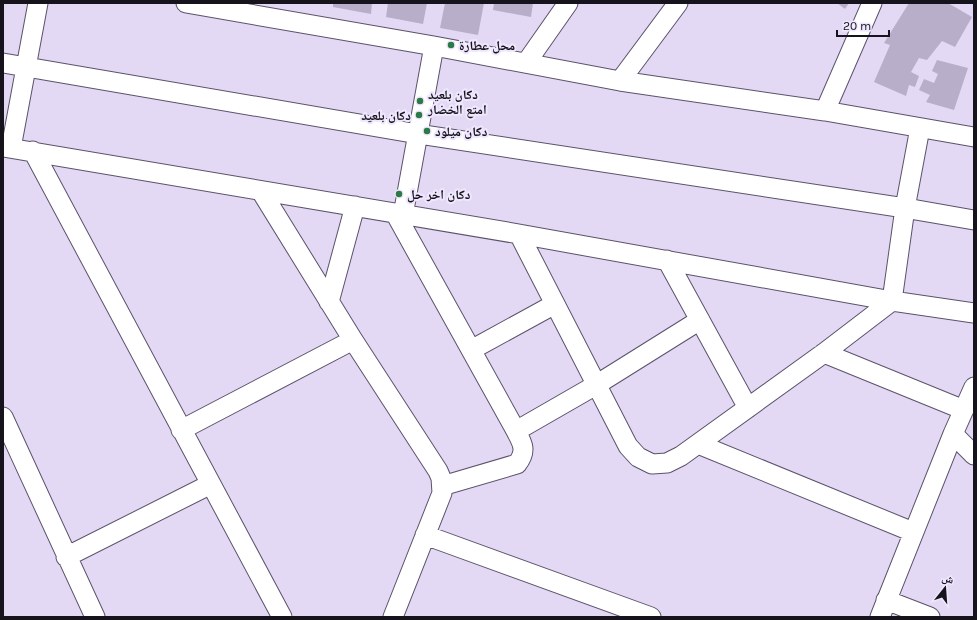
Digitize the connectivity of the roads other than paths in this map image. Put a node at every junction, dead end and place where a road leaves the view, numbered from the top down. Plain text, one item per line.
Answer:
1 (38, 3) edge
2 (186, 3) edge
3 (568, 3) edge
4 (678, 3) edge
5 (872, 3) edge
6 (434, 46) junction
7 (3, 63) edge
8 (526, 63) junction
9 (25, 67) junction
10 (620, 81) junction
11 (825, 111) junction
12 (920, 128) junction
13 (418, 134) junction
14 (974, 137) edge
15 (7, 147) edge
16 (33, 151) junction
17 (261, 191) junction
18 (355, 206) junction
19 (906, 208) junction
20 (399, 214) junction
21 (974, 220) edge
22 (519, 234) junction
23 (667, 260) junction
24 (892, 300) junction
25 (329, 302) junction
26 (555, 304) junction
27 (974, 313) edge
28 (700, 320) junction
29 (352, 340) junction
30 (471, 350) junction
31 (824, 353) junction
32 (596, 385) junction
33 (974, 387) edge
34 (748, 408) junction
35 (964, 410) junction
36 (3, 417) edge
37 (181, 430) junction
38 (516, 432) junction
39 (953, 434) junction
40 (698, 444) junction
41 (974, 455) edge
42 (211, 484) junction
43 (442, 486) junction
44 (913, 532) junction
45 (424, 535) junction
46 (66, 557) junction
47 (883, 609) edge
48 (627, 612) edge
49 (95, 617) edge
50 (282, 617) edge
51 (393, 617) edge
52 (651, 617) edge
53 (930, 617) edge

1 - 9 street
2 - 6 street
3 - 8 street
4 - 10 street
5 - 11 street
6 - 8 street
6 - 13 street
7 - 9 street
8 - 10 street
9 - 13 street
9 - 15 street
10 - 11 street
11 - 12 street
12 - 14 street
12 - 19 street
13 - 19 street
13 - 20 street
15 - 16 street
16 - 17 street
16 - 37 street
17 - 18 street
17 - 25 street
18 - 20 street
18 - 25 street
19 - 21 street
19 - 24 street
20 - 22 street
20 - 30 street
22 - 23 street
22 - 26 street
23 - 24 street
23 - 28 street
24 - 27 street
24 - 31 street
25 - 29 street
26 - 30 street
26 - 32 street
28 - 32 street
28 - 34 street
29 - 37 street
29 - 43 street
30 - 38 street
31 - 34 street
31 - 35 street
32 - 38 street
32 - 40 street
33 - 35 street
34 - 40 street
35 - 39 street
36 - 46 street
37 - 42 street
38 - 43 street
39 - 41 street
39 - 44 street
40 - 44 street
42 - 46 street
42 - 50 street
43 - 45 street
44 - 47 street
45 - 48 street
45 - 51 street
46 - 49 street
47 - 53 street
48 - 52 street

